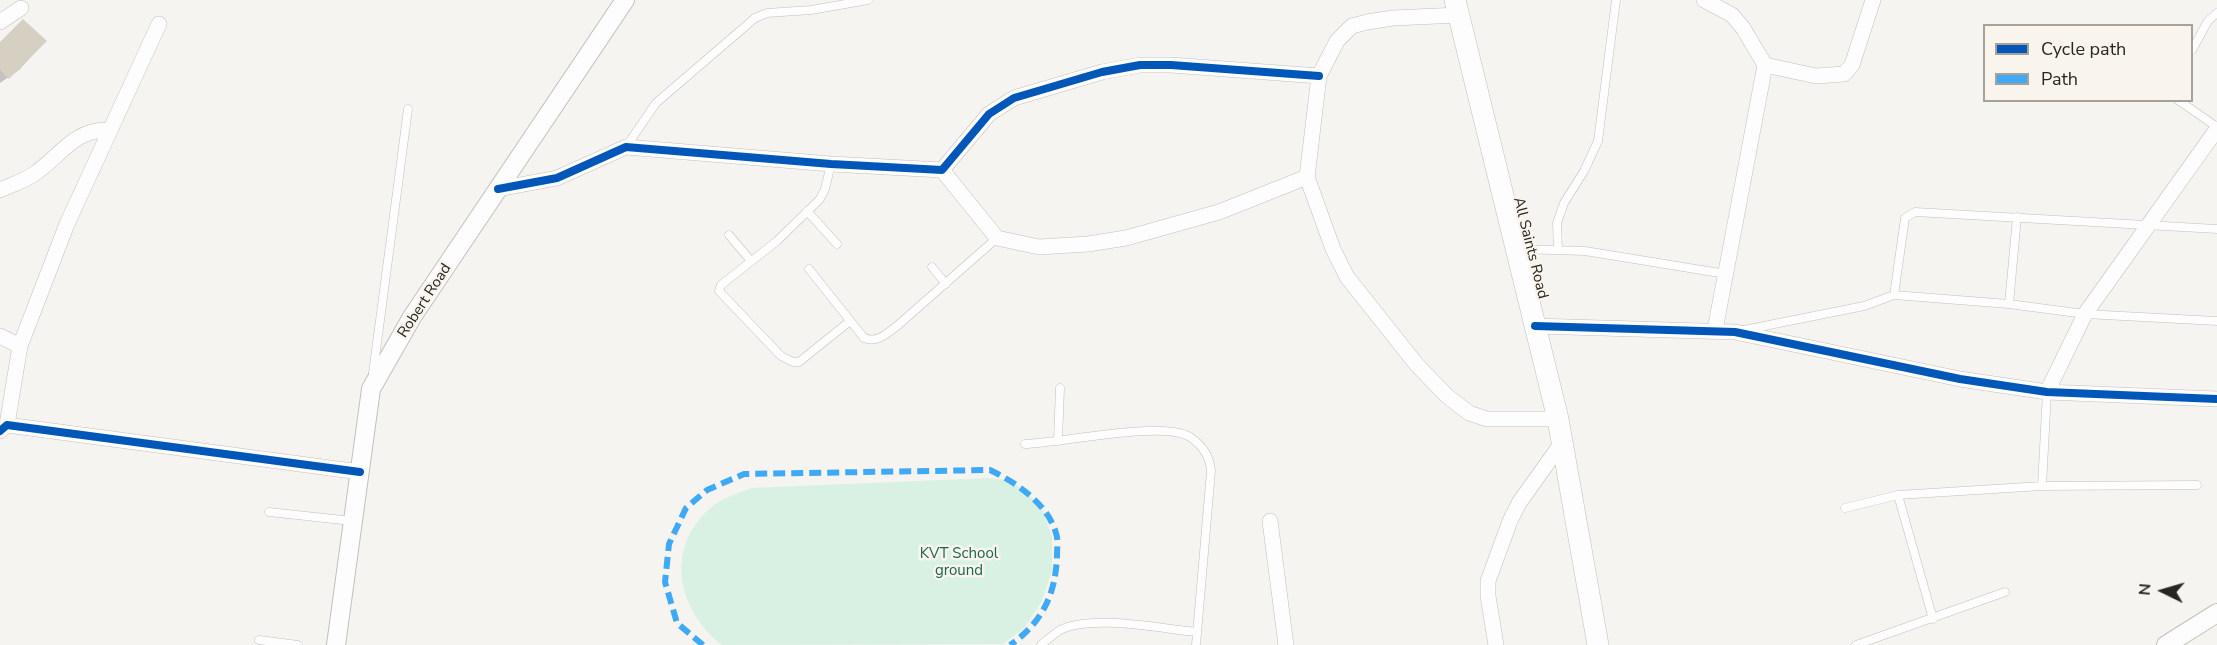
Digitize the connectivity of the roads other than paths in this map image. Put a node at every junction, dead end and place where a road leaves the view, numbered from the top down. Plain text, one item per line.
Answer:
1 (625, 0) edge
2 (868, 0) edge
3 (1616, 0) edge
4 (1704, 0) edge
5 (1873, 0) edge
6 (1457, 7) edge
7 (21, 8) dead end
8 (2217, 13) edge
9 (0, 22) edge
10 (159, 24) dead end
11 (2193, 48) edge
12 (1765, 65) junction
13 (1319, 76) junction
14 (2181, 102) edge
15 (408, 109) dead end
16 (2217, 128) edge
17 (110, 130) junction
18 (626, 147) junction
19 (831, 164) junction
20 (942, 170) junction
21 (1308, 177) junction
22 (498, 189) junction
23 (0, 190) edge
24 (807, 211) junction
25 (2017, 217) junction
26 (2148, 225) junction
27 (2217, 230) edge
28 (729, 235) dead end
29 (997, 238) junction
30 (837, 244) dead end
31 (1516, 249) junction
32 (1558, 250) junction
33 (751, 261) junction
34 (932, 267) dead end
35 (809, 268) dead end
36 (1726, 274) junction
37 (946, 284) junction
38 (1894, 295) junction
39 (2009, 304) junction
40 (2085, 314) junction
41 (850, 321) junction
42 (2217, 321) edge
43 (1535, 326) junction
44 (1715, 330) junction
45 (1735, 332) junction
46 (0, 336) edge
47 (20, 346) junction
48 (1060, 388) dead end
49 (371, 389) junction
50 (2047, 393) junction
51 (2217, 399) edge
52 (1558, 419) junction
53 (3, 428) edge
54 (1058, 441) junction
55 (1025, 444) dead end
56 (1561, 444) junction
57 (360, 472) junction
58 (2197, 485) dead end
59 (2042, 486) junction
60 (1898, 495) junction
61 (1845, 508) dead end
62 (269, 512) dead end
63 (353, 521) junction
64 (1270, 521) dead end
65 (2005, 592) dead end
66 (2217, 613) edge
67 (1933, 619) junction
68 (1197, 632) junction
69 (259, 640) dead end
70 (298, 645) edge
71 (336, 645) edge
72 (1041, 645) edge
73 (1196, 645) edge
74 (1286, 645) edge
75 (1496, 645) edge
76 (1598, 645) edge
77 (1856, 645) edge
78 (2166, 645) edge

1 - 22 street, Robert Road
2 - 18 lane
3 - 32 lane
4 - 12 street
5 - 12 street
6 - 13 street
6 - 31 main road, All Saints Road
7 - 9 street
8 - 11 lane
10 - 17 street
12 - 36 street
13 - 20 street
13 - 21 street
14 - 16 lane
15 - 49 lane
16 - 26 street
17 - 23 street
17 - 47 street
18 - 19 street
18 - 22 street
19 - 20 street
19 - 24 lane
20 - 29 street
21 - 29 street
21 - 52 street
22 - 49 street, Robert Road
24 - 30 lane
24 - 33 lane
25 - 26 lane
25 - 38 lane
25 - 39 lane
26 - 27 lane
26 - 40 street
28 - 33 lane
29 - 37 lane
31 - 32 lane
31 - 43 main road, All Saints Road
32 - 36 lane
33 - 41 lane
34 - 37 lane
35 - 41 lane
36 - 44 street
37 - 41 lane
38 - 39 lane
38 - 45 lane
39 - 40 lane
40 - 42 lane
40 - 50 street
43 - 44 street
43 - 52 main road, All Saints Road
44 - 45 street
45 - 50 street
46 - 47 street
47 - 53 street
48 - 54 lane
49 - 57 street, Robert Road
50 - 51 street
50 - 59 lane
52 - 56 main road, All Saints Road
53 - 57 street
54 - 55 lane
54 - 68 lane
56 - 75 street
56 - 76 main road, All Saints Road
57 - 63 street, Robert Road
58 - 59 lane
59 - 60 lane
60 - 61 lane
60 - 67 lane
62 - 63 lane
63 - 71 street, Robert Road
64 - 74 street
65 - 67 lane
66 - 78 street
67 - 77 lane
68 - 72 lane
68 - 73 lane
69 - 70 lane

